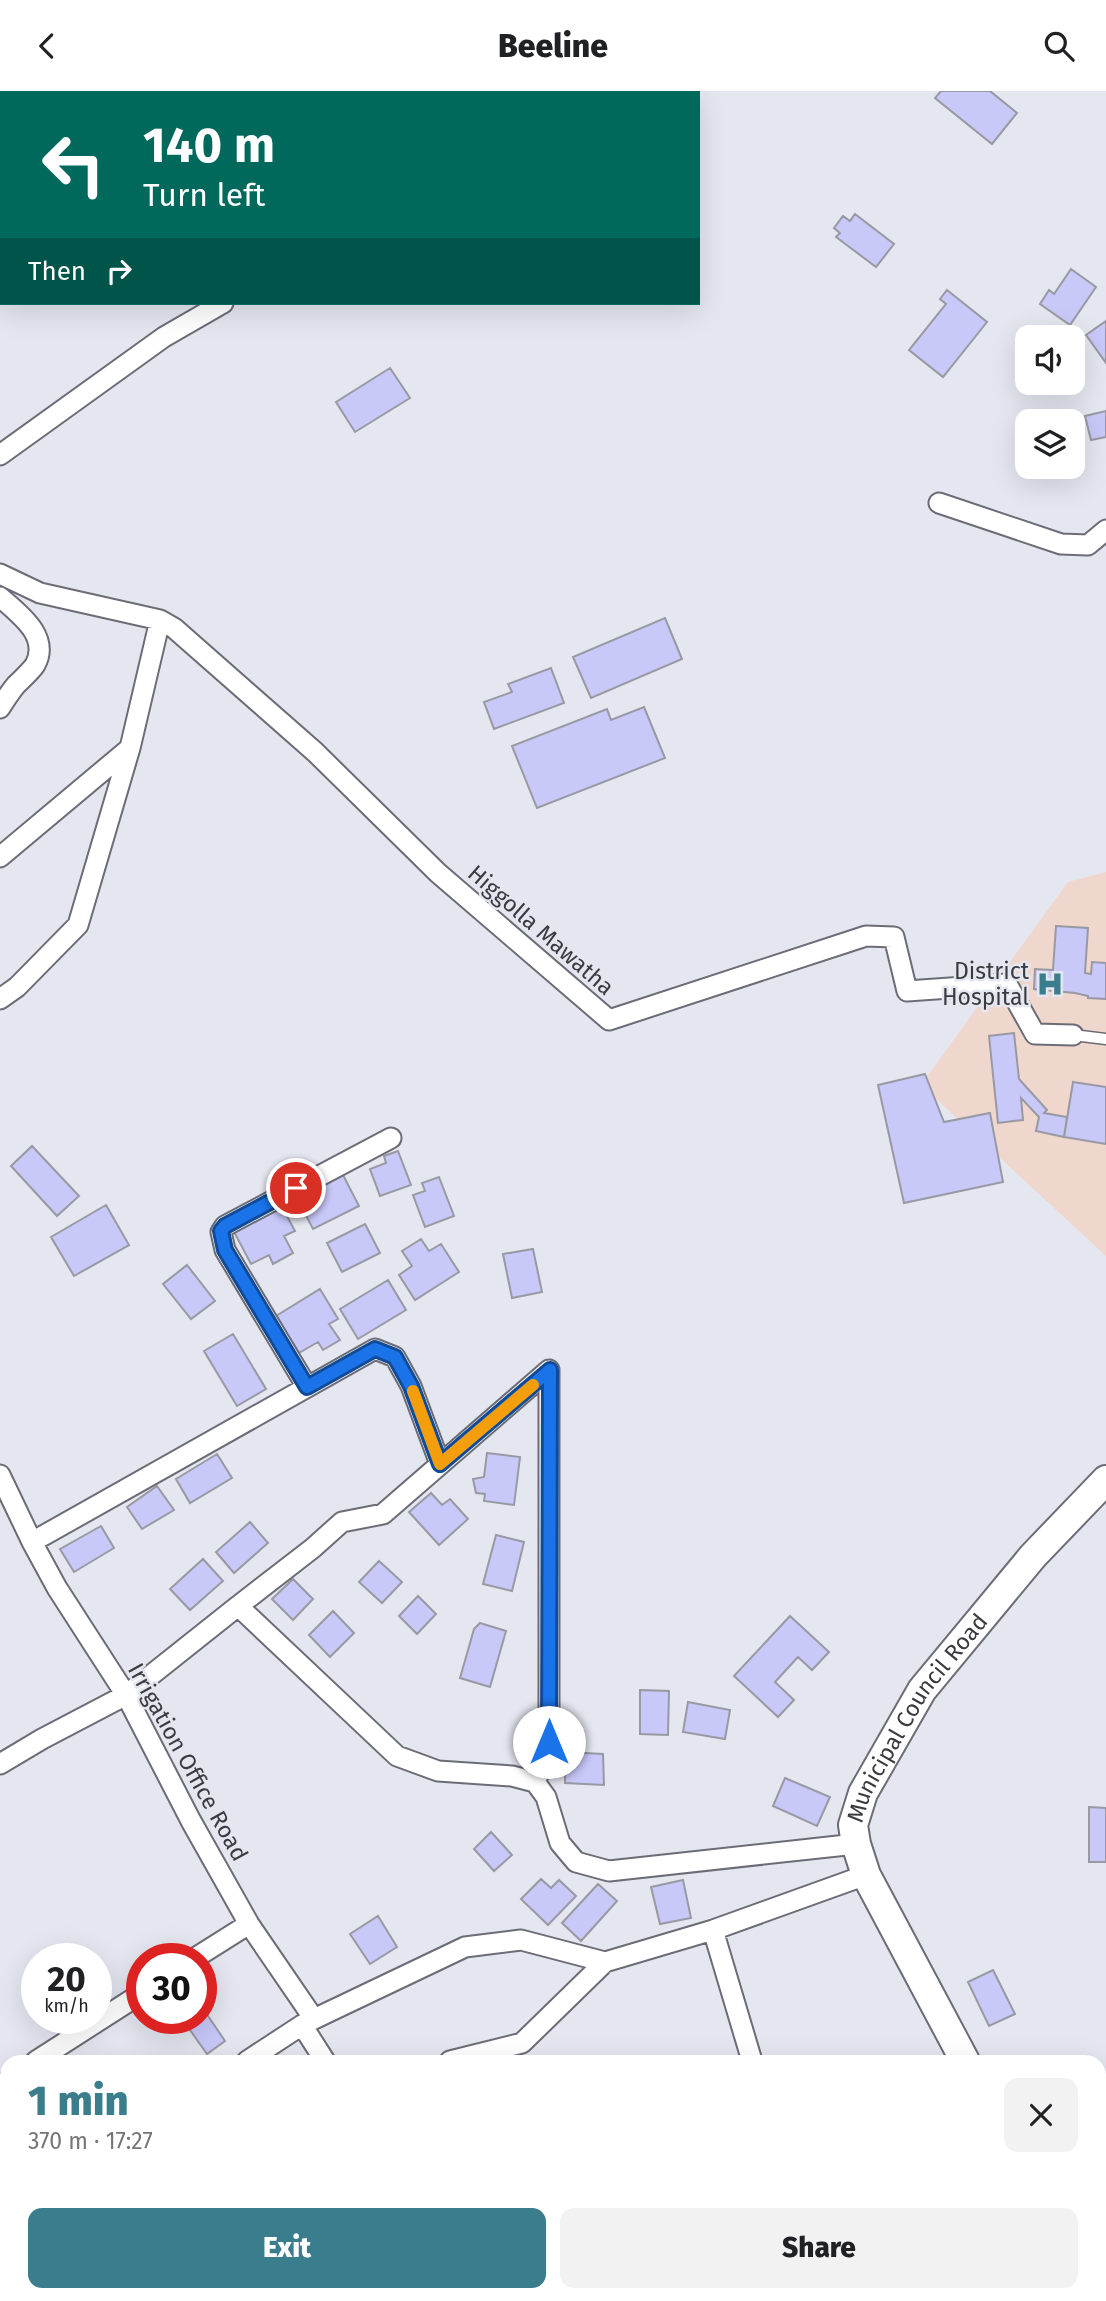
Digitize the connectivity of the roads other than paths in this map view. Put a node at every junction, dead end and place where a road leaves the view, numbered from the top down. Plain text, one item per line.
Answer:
1 (220, 305) edge
2 (0, 455) edge
3 (939, 503) dead end
4 (1106, 530) edge
5 (0, 574) edge
6 (0, 597) edge
7 (160, 620) junction
8 (0, 708) edge
9 (130, 748) junction
10 (0, 857) edge
11 (2, 993) edge
12 (1073, 1035) joint
13 (1106, 1039) edge
14 (391, 1138) dead end
15 (307, 1387) junction
16 (440, 1464) junction
17 (1106, 1480) edge
18 (1, 1481) edge
19 (32, 1542) junction
20 (238, 1606) junction
21 (126, 1695) junction
22 (0, 1765) edge
23 (535, 1782) junction
24 (856, 1844) junction
25 (866, 1875) junction
26 (249, 1924) junction
27 (713, 1930) junction
28 (217, 1944) edge
29 (606, 1962) junction
30 (126, 2003) edge
31 (308, 2022) junction
32 (45, 2055) edge
33 (256, 2055) edge
34 (322, 2055) edge
35 (474, 2055) edge
36 (750, 2055) edge
37 (962, 2055) edge

1 - 2 street
3 - 4 street
5 - 7 street, Higgolla Mawatha
6 - 8 street
7 - 9 street
7 - 12 street, Higgolla Mawatha
9 - 10 street
9 - 11 street
12 - 13 lane
14 - 15 street
15 - 16 street
15 - 19 street
16 - 20 street
16 - 23 street
17 - 24 street, Municipal Council Road
18 - 19 street, Irrigation Office Road
19 - 21 street, Irrigation Office Road
20 - 21 street
20 - 23 street
21 - 22 street
21 - 26 street, Irrigation Office Road
23 - 24 street
24 - 25 street, Municipal Council Road
25 - 27 street
25 - 37 street, Municipal Council Road
26 - 28 street
26 - 31 street, Irrigation Office Road
27 - 29 street
27 - 36 street
29 - 31 street
29 - 35 street
30 - 32 street
31 - 33 street
31 - 34 street, Irrigation Office Road

